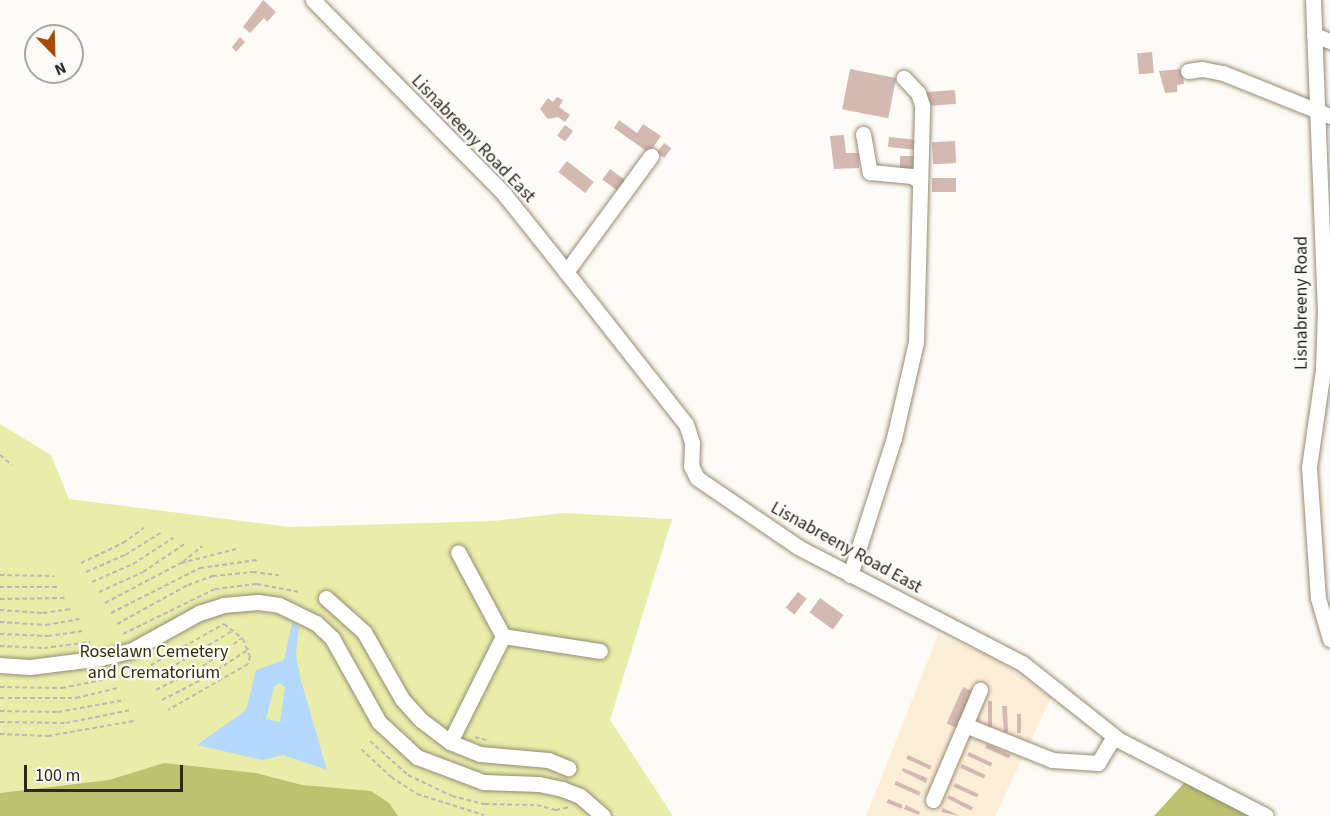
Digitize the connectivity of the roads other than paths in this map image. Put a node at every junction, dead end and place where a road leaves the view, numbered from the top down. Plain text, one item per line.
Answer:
1 (313, 0) edge
2 (1313, 0) edge
3 (1314, 34) junction
4 (1330, 41) edge
5 (1188, 71) dead end
6 (904, 78) dead end
7 (1323, 114) edge
8 (863, 134) dead end
9 (651, 156) dead end
10 (920, 181) junction
11 (566, 272) junction
12 (458, 552) dead end
13 (850, 575) junction
14 (326, 598) dead end
15 (503, 636) junction
16 (1330, 639) edge
17 (600, 651) dead end
18 (0, 665) edge
19 (981, 690) dead end
20 (965, 725) junction
21 (1114, 736) junction
22 (450, 742) junction
23 (568, 768) dead end
24 (933, 800) dead end
25 (603, 816) edge
26 (1266, 816) edge

1 - 11 street, Lisnabreeny Road East
2 - 3 street, Lisnabreeny Road
3 - 4 street
3 - 7 street, Lisnabreeny Road
5 - 7 street
6 - 10 street
7 - 16 street, Lisnabreeny Road
8 - 10 street
9 - 11 street
10 - 13 street
11 - 13 street, Lisnabreeny Road East
12 - 15 street
13 - 21 street, Lisnabreeny Road East
14 - 22 street
15 - 17 street
15 - 22 street
18 - 25 street
19 - 20 street
20 - 21 street
20 - 24 street
21 - 26 street, Lisnabreeny Road East
22 - 23 street

